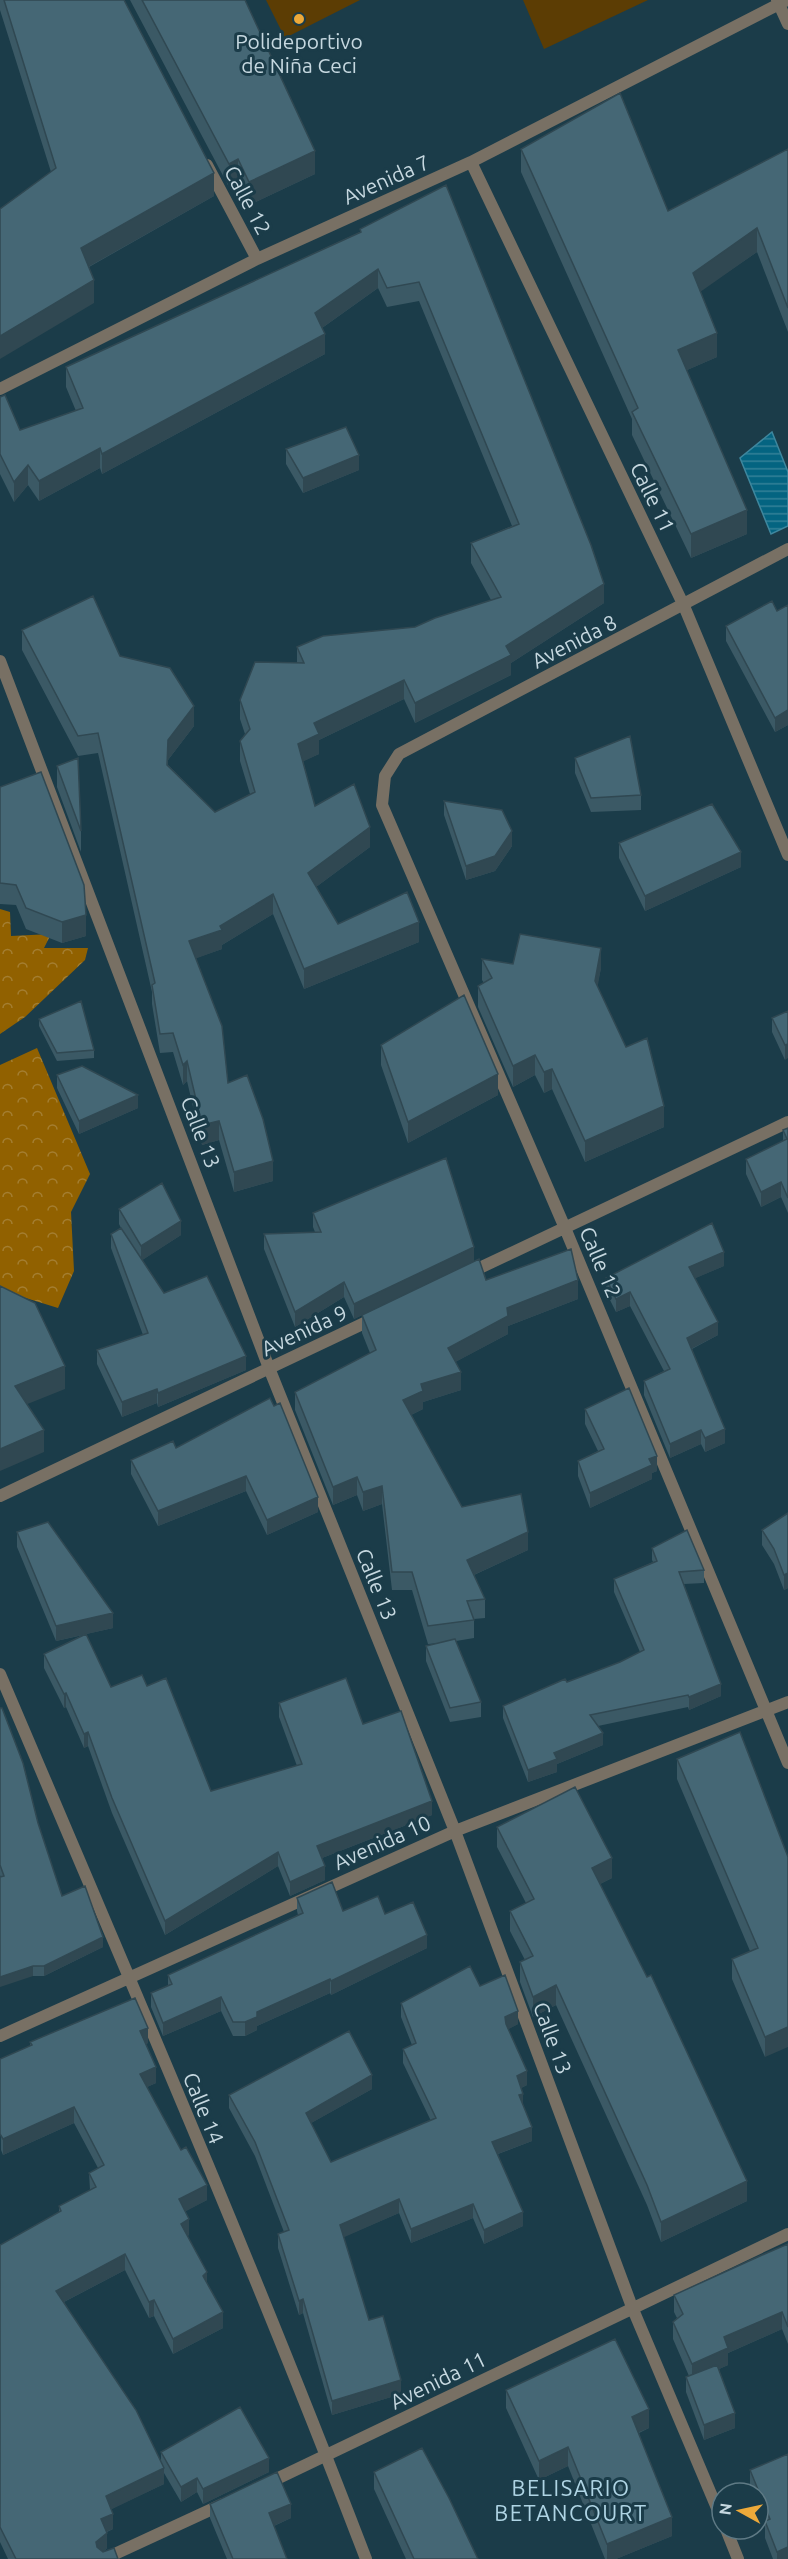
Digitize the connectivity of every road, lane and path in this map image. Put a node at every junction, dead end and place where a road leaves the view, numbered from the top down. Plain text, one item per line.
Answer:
1 (781, 1) edge
2 (788, 24) edge
3 (202, 155) edge
4 (471, 162) junction
5 (257, 259) junction
6 (0, 389) edge
7 (788, 549) edge
8 (684, 606) junction
9 (0, 661) edge
10 (385, 776) joint
11 (788, 855) edge
12 (788, 1122) edge
13 (566, 1228) junction
14 (460, 1278) edge
15 (386, 1313) edge
16 (269, 1368) junction
17 (0, 1496) edge
18 (0, 1674) edge
19 (788, 1702) edge
20 (767, 1711) junction
21 (788, 1762) edge
22 (455, 1831) junction
23 (129, 1978) junction
24 (0, 2036) edge
25 (788, 2234) edge
26 (632, 2307) junction
27 (327, 2456) junction
28 (253, 2491) edge
29 (710, 2492) edge
30 (231, 2500) edge
31 (731, 2541) edge
32 (104, 2559) edge
33 (366, 2559) edge
34 (738, 2559) edge

1 - 2 street
1 - 4 street, Avenida 7
3 - 5 street, Calle 12
4 - 5 street, Avenida 7
4 - 8 street, Calle 11
5 - 6 street, Avenida 7
7 - 8 street, Avenida 8
8 - 10 street, Avenida 8
8 - 11 street, Calle 11
9 - 16 street, Calle 13
10 - 13 street, Calle 12
12 - 13 street
13 - 14 street
13 - 20 street, Calle 12
15 - 16 street, Avenida 9
16 - 17 street, Avenida 9
16 - 22 street, Calle 13
18 - 23 street, Calle 14
19 - 20 street, Avenida 10
20 - 21 street, Calle 12
20 - 22 street, Avenida 10
22 - 23 street, Avenida 10
22 - 26 street, Calle 13
23 - 24 street, Avenida 10
23 - 27 street, Calle 14
25 - 26 street, Avenida 11
26 - 27 street, Avenida 11
26 - 29 street, Calle 13
27 - 28 street, Avenida 11
27 - 33 street, Calle 14
30 - 32 street
31 - 34 street

